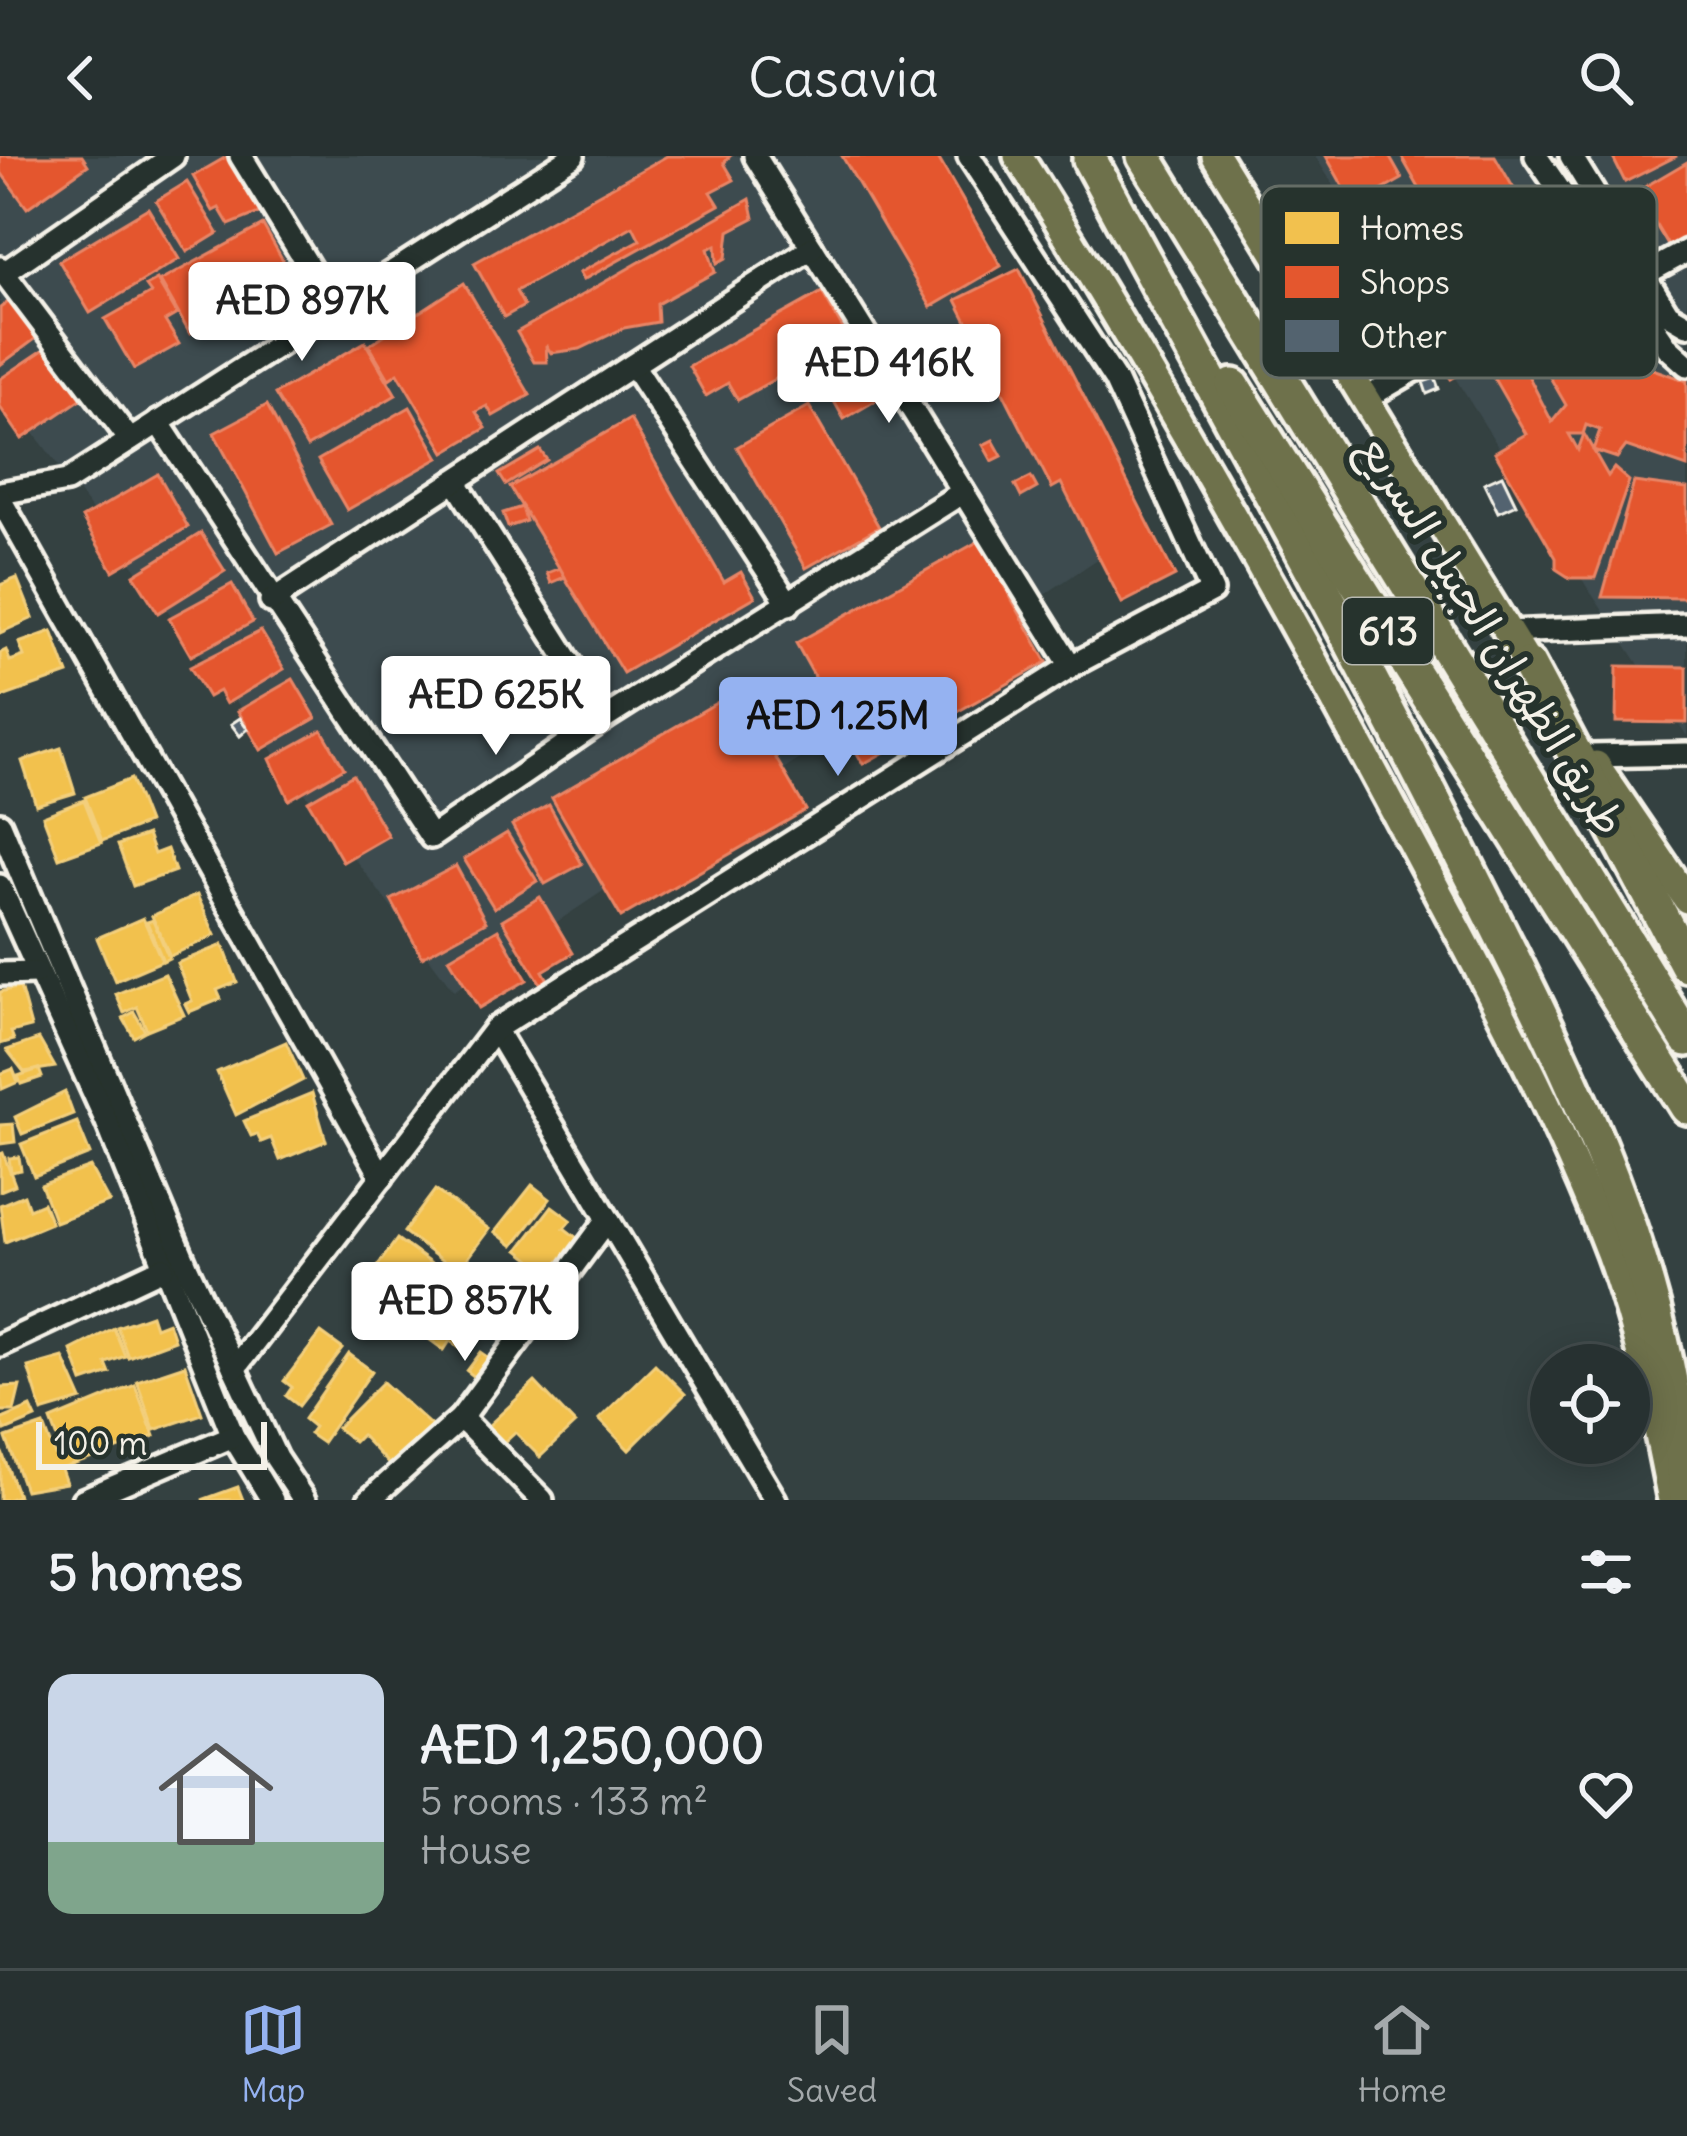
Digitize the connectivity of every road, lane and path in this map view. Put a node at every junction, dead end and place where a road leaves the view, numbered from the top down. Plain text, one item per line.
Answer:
1 (173, 156) edge
2 (242, 156) edge
3 (573, 156) edge
4 (755, 156) edge
5 (969, 156) edge
6 (1018, 156) edge
7 (1144, 156) edge
8 (1216, 156) edge
9 (1535, 156) edge
10 (1571, 156) edge
11 (1089, 158) edge
12 (1555, 186) edge
13 (1590, 186) edge
14 (1261, 231) edge
15 (812, 248) junction
16 (1687, 251) edge
17 (1657, 267) edge
18 (2, 270) edge
19 (317, 280) dead end
20 (1657, 297) edge
21 (1687, 325) edge
22 (1657, 332) edge
23 (1261, 346) edge
24 (1687, 364) edge
25 (633, 365) junction
26 (1281, 378) edge
27 (1350, 378) edge
28 (1401, 378) edge
29 (1363, 400) junction
30 (158, 422) junction
31 (130, 440) junction
32 (454, 481) junction
33 (963, 492) junction
34 (0, 496) edge
35 (271, 601) junction
36 (789, 604) junction
37 (1687, 626) edge
38 (1505, 632) junction
39 (1528, 665) junction
40 (1071, 666) junction
41 (605, 718) junction
42 (1687, 754) edge
43 (1590, 756) junction
44 (0, 824) edge
45 (0, 886) edge
46 (1687, 899) edge
47 (1687, 964) edge
48 (36, 973) junction
49 (0, 974) edge
50 (495, 1029) junction
51 (1687, 1039) edge
52 (1687, 1107) edge
53 (382, 1177) junction
54 (608, 1219) junction
55 (163, 1268) junction
56 (1, 1340) edge
57 (234, 1369) junction
58 (461, 1418) junction
59 (233, 1436) junction
60 (1687, 1498) edge
61 (83, 1500) edge
62 (272, 1500) edge
63 (304, 1500) edge
64 (369, 1500) edge
65 (542, 1500) edge
66 (775, 1500) edge
67 (1672, 1500) edge

1 - 18 street
2 - 19 street
3 - 30 street
4 - 15 street
5 - 40 street
6 - 67 main road
7 - 23 highway, طريق الظهران الجبيل السريع / 613
8 - 14 main road, 613
9 - 12 street
10 - 13 street
11 - 52 highway, طريق الظهران الجبيل السريع / 613
11 - 60 highway
15 - 25 street
15 - 33 street
16 - 17 street
18 - 31 street
20 - 21 street
22 - 24 street
25 - 32 street
25 - 36 street
26 - 51 highway, طريق الظهران الجبيل السريع / 613
27 - 29 main road, 613
28 - 29 street
29 - 38 main road, 613
30 - 31 street
30 - 35 street
31 - 34 street
32 - 35 street
32 - 41 street
33 - 36 street
33 - 40 street
34 - 53 street
35 - 41 street
36 - 41 street
37 - 38 street
38 - 39 main road, 613
39 - 43 main road, 613
39 - 47 highway
40 - 50 street
42 - 43 street
43 - 46 main road, 613
44 - 57 street
45 - 48 street
48 - 49 street
48 - 55 street
50 - 53 street
50 - 54 street
53 - 57 street
54 - 58 street
54 - 66 street
55 - 56 street
55 - 59 street
57 - 63 street
58 - 64 street
58 - 65 street
59 - 61 street
59 - 62 street

